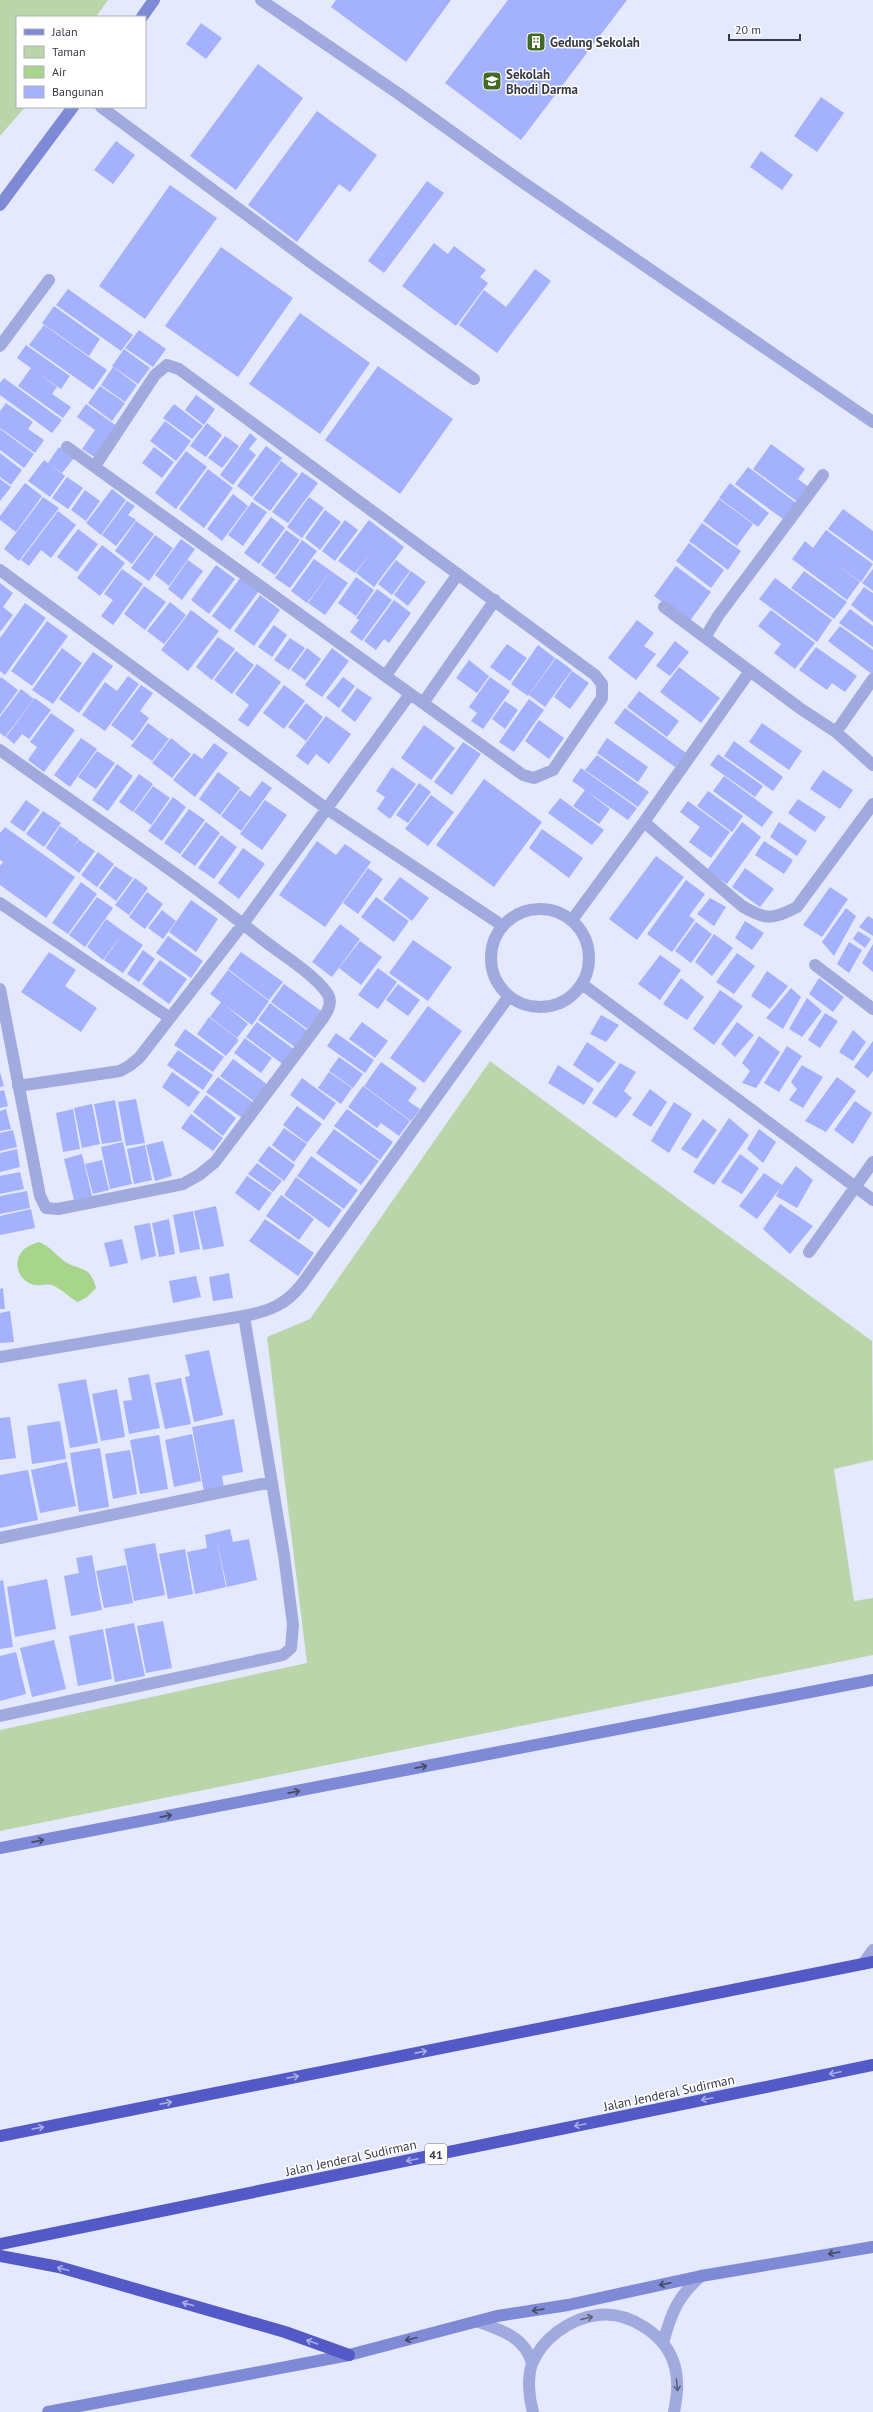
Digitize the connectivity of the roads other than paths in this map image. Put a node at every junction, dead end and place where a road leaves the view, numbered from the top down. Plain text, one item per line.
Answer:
1 (154, 0) edge
2 (262, 0) edge
3 (143, 16) edge
4 (72, 108) edge
5 (102, 108) edge
6 (0, 205) edge
7 (49, 280) dead end
8 (0, 346) edge
9 (474, 379) dead end
10 (873, 422) edge
11 (67, 447) dead end
12 (95, 466) junction
13 (823, 475) dead end
14 (0, 570) edge
15 (458, 574) junction
16 (495, 600) junction
17 (664, 607) dead end
18 (706, 636) junction
19 (750, 671) junction
20 (386, 675) junction
21 (873, 679) edge
22 (410, 694) junction
23 (423, 703) junction
24 (836, 732) junction
25 (0, 750) edge
26 (873, 765) edge
27 (873, 804) edge
28 (327, 809) junction
29 (644, 822) junction
30 (0, 902) edge
31 (572, 920) junction
32 (243, 924) junction
33 (503, 926) junction
34 (816, 965) dead end
35 (582, 984) junction
36 (0, 989) edge
37 (508, 996) junction
38 (873, 1009) edge
39 (170, 1018) junction
40 (18, 1086) junction
41 (873, 1162) edge
42 (855, 1187) junction
43 (873, 1200) edge
44 (809, 1252) dead end
45 (244, 1316) junction
46 (0, 1356) edge
47 (271, 1482) junction
48 (0, 1538) edge
49 (873, 1680) edge
50 (0, 1716) edge
51 (0, 1848) edge
52 (873, 1950) edge
53 (868, 1963) edge
54 (873, 2065) edge
55 (0, 2136) edge
56 (0, 2244) edge
57 (873, 2247) edge
58 (0, 2256) edge
59 (701, 2276) junction
60 (478, 2322) junction
61 (663, 2343) junction
62 (349, 2355) junction
63 (532, 2364) junction
64 (48, 2412) edge
65 (533, 2412) edge
66 (674, 2412) edge

1 - 3 street
2 - 10 street
4 - 6 street
5 - 9 street
7 - 8 street
11 - 12 street
12 - 15 street
12 - 20 street
13 - 18 street
14 - 28 street
15 - 16 street
15 - 20 street
16 - 23 street
16 - 23 street
17 - 18 street
18 - 19 street
19 - 24 street
19 - 29 street
20 - 22 street
21 - 24 street
22 - 23 street
22 - 28 street
24 - 26 street
25 - 32 street
27 - 29 street
28 - 32 street
28 - 33 street
29 - 31 street
30 - 39 street
31 - 33 street
31 - 35 street
32 - 39 street
32 - 40 street
33 - 37 street
34 - 38 street
35 - 37 street
35 - 42 street
36 - 40 street
37 - 45 street
39 - 40 street
41 - 42 street
42 - 43 street
42 - 44 street
45 - 46 street
45 - 47 street
47 - 48 street
47 - 50 street
51 -> 49 street
52 - 53 street
55 -> 53 highway
54 -> 56 highway, Jalan Jenderal Sudirman / 41
57 -> 59 street
62 -> 58 highway
59 -> 60 street
59 - 61 street
60 -> 62 street
60 - 63 street
63 -> 61 street
61 -> 66 street
62 - 64 street
63 - 65 street

